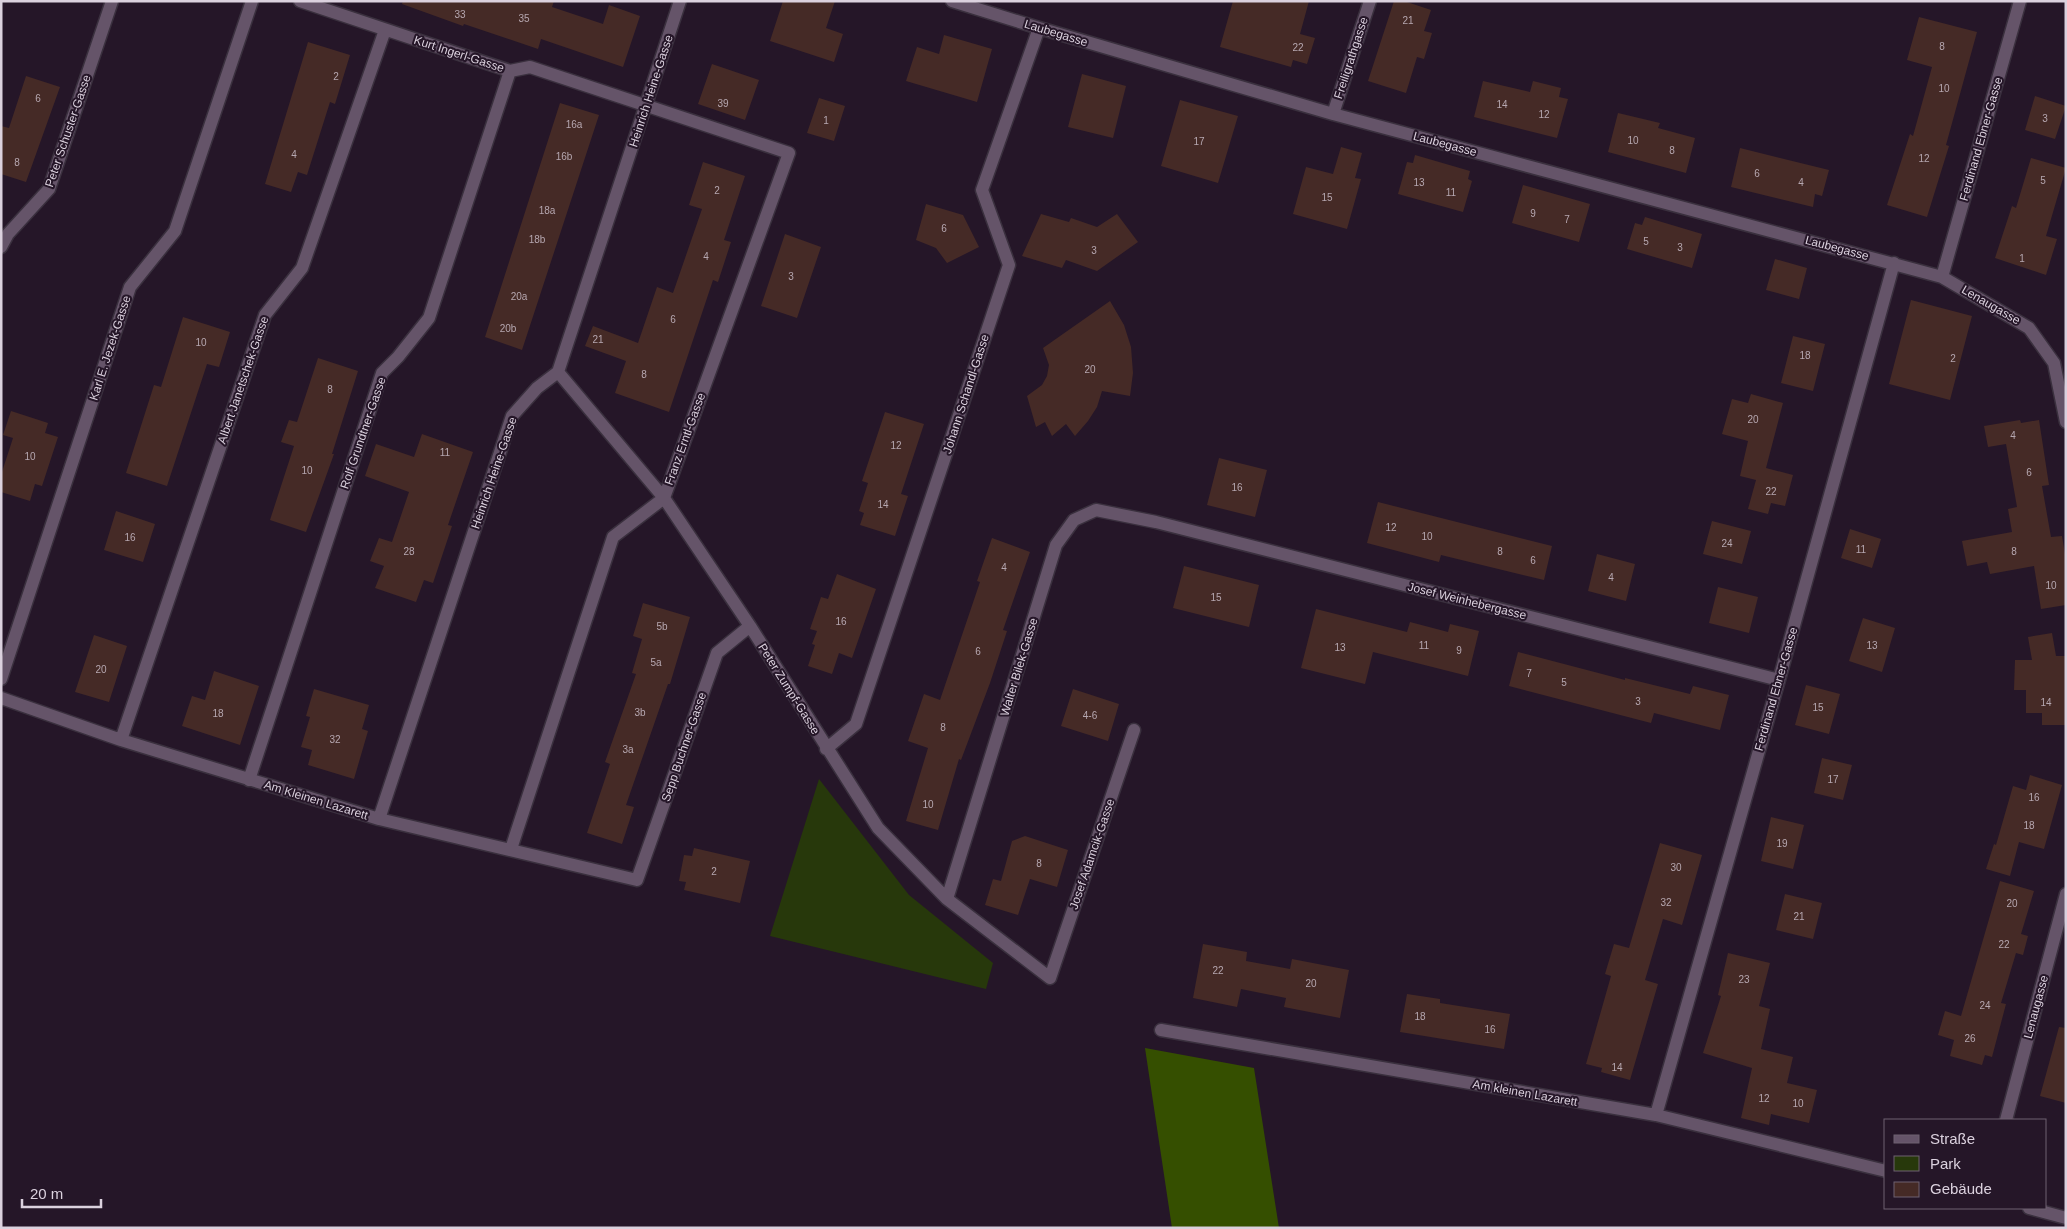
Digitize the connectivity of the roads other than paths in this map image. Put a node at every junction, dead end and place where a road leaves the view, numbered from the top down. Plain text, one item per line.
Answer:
1 (112, 1) edge
2 (252, 1) edge
3 (300, 1) edge
4 (680, 1) edge
5 (952, 1) edge
6 (1370, 1) edge
7 (2020, 1) edge
8 (1039, 28) junction
9 (385, 30) junction
10 (510, 71) junction
11 (647, 106) junction
12 (1332, 114) junction
13 (1, 247) edge
14 (1894, 263) junction
15 (1942, 277) junction
16 (558, 372) junction
17 (2066, 422) edge
18 (664, 498) junction
19 (1156, 522) joint
20 (750, 626) junction
21 (1, 679) edge
22 (1779, 680) junction
23 (1, 698) edge
24 (1134, 730) dead end
25 (121, 740) junction
26 (826, 748) junction
27 (248, 780) junction
28 (379, 819) junction
29 (511, 849) junction
30 (638, 880) joint
31 (2066, 894) edge
32 (947, 899) junction
33 (1050, 978) joint
34 (1161, 1030) dead end
35 (1656, 1115) junction
36 (2006, 1119) edge
37 (1884, 1171) edge
38 (2033, 1209) edge
39 (2066, 1218) edge

1 - 13 street, Peter Schuster-Gasse
2 - 21 street, Karl E. Jezek-Gasse
3 - 9 street, Kurt Ingerl-Gasse
4 - 11 street, Heinrich Heine-Gasse
5 - 8 street, Laubegasse
6 - 12 street, Freiligrathgasse
7 - 15 street, Ferdinand Ebner-Gasse
8 - 12 street, Laubegasse
8 - 26 street, Johann Schandl-Gasse
9 - 10 street, Kurt Ingerl-Gasse
9 - 25 street, Albert Janetschek-Gasse
10 - 11 street, Kurt Ingerl-Gasse
10 - 27 street, Rolf Grundtner-Gasse
11 - 16 street, Heinrich Heine-Gasse
11 - 18 street, Franz Erntl-Gasse
12 - 14 street, Laubegasse
14 - 15 street, Laubegasse
14 - 22 street, Ferdinand Ebner-Gasse
15 - 17 street, Lenaugasse
16 - 18 street, Peter Zumpf-Gasse
16 - 28 street, Heinrich Heine-Gasse
18 - 20 street, Peter Zumpf-Gasse
18 - 29 street, Franz Erntl-Gasse
19 - 22 street, Josef Weinhebergasse
19 - 32 street, Walter Bilek-Gasse
20 - 26 street, Peter Zumpf-Gasse
20 - 30 street, Sepp Buchner-Gasse
22 - 35 street, Ferdinand Ebner-Gasse
23 - 25 street, Am Kleinen Lazarett
24 - 33 street, Josef Adamcik-Gasse
25 - 27 street, Am Kleinen Lazarett
26 - 32 street, Peter Zumpf-Gasse
27 - 28 street, Am Kleinen Lazarett
28 - 29 street, Am Kleinen Lazarett
29 - 30 street, Am Kleinen Lazarett
31 - 36 street, Lenaugasse
32 - 33 street, Peter Zumpf-Gasse
34 - 35 street, Am kleinen Lazarett
35 - 37 street, Am kleinen Lazarett
38 - 39 street

